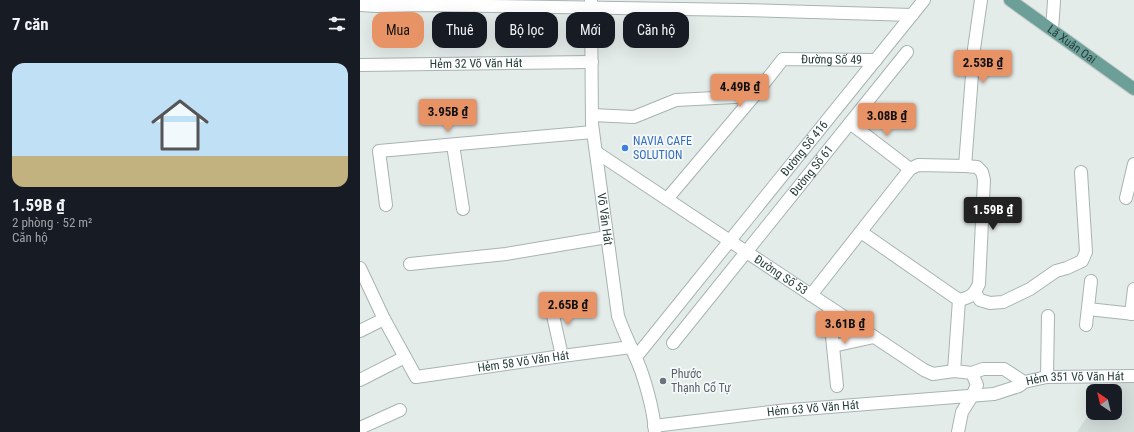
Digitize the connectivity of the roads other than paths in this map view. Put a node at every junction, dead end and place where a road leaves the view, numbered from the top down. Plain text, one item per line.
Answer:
1 (924, 0) edge
2 (981, 0) edge
3 (1010, 0) edge
4 (1054, 1) edge
5 (423, 2) edge
6 (547, 4) edge
7 (591, 4) edge
8 (360, 5) edge
9 (743, 5) edge
10 (784, 5) edge
11 (912, 15) junction
12 (1052, 30) junction
13 (907, 52) dead end
14 (876, 60) junction
15 (592, 62) junction
16 (360, 65) edge
17 (1134, 90) edge
18 (754, 96) junction
19 (592, 115) junction
20 (850, 123) junction
21 (593, 132) junction
22 (453, 144) junction
23 (596, 152) junction
24 (1134, 164) edge
25 (965, 166) junction
26 (910, 169) junction
27 (1081, 172) dead end
28 (1126, 198) dead end
29 (667, 199) junction
30 (386, 205) dead end
31 (463, 210) dead end
32 (861, 232) junction
33 (607, 237) junction
34 (729, 240) junction
35 (746, 252) junction
36 (410, 264) dead end
37 (360, 268) edge
38 (1091, 281) dead end
39 (1134, 288) edge
40 (974, 293) junction
41 (811, 295) junction
42 (959, 300) junction
43 (550, 302) dead end
44 (828, 307) junction
45 (1088, 309) junction
46 (1133, 314) edge
47 (1048, 316) dead end
48 (384, 319) junction
49 (1086, 325) dead end
50 (360, 331) edge
51 (874, 337) junction
52 (673, 343) dead end
53 (833, 346) junction
54 (634, 352) junction
55 (562, 356) junction
56 (406, 357) junction
57 (954, 371) junction
58 (972, 373) junction
59 (1134, 376) edge
60 (1047, 377) junction
61 (360, 380) edge
62 (1024, 382) junction
63 (837, 386) dead end
64 (972, 396) junction
65 (400, 410) dead end
66 (360, 428) edge
67 (654, 429) edge
68 (958, 432) edge

1 - 11 street, Đường Số 416
2 - 25 street
3 - 12 main road, Lã Xuân Oai
4 - 12 street
5 - 6 street
5 - 8 street
6 - 7 street
7 - 9 street
7 - 15 street, Võ Văn Hát
9 - 10 street
10 - 11 street
11 - 14 street, Đường Số 416
12 - 17 main road, Lã Xuân Oai
13 - 20 street, Đường Số 61
14 - 18 street, Đường Số 49
14 - 34 street, Đường Số 416
15 - 16 street, Hẻm 32 Võ Văn Hát
15 - 19 street, Võ Văn Hát
18 - 19 street
18 - 29 street
19 - 21 street, Võ Văn Hát
20 - 26 street
20 - 35 street, Đường Số 61
21 - 22 street
21 - 23 street, Võ Văn Hát
22 - 30 street
22 - 31 street
23 - 29 street, Đường Số 53
23 - 33 street, Võ Văn Hát
24 - 28 street
25 - 26 street
25 - 40 street
26 - 32 street
27 - 40 street
29 - 34 street, Đường Số 53
32 - 41 street
32 - 42 street
33 - 36 street
33 - 54 street, Võ Văn Hát
34 - 35 street, Đường Số 53
34 - 54 street, Đường Số 416
35 - 41 street, Đường Số 53
35 - 52 street, Đường Số 61
37 - 48 street
38 - 45 street
39 - 46 street
40 - 42 street
41 - 44 street, Đường Số 53
42 - 57 street
43 - 55 street
44 - 51 street, Đường Số 53
44 - 53 street
45 - 46 street
45 - 49 street
47 - 60 street
48 - 50 street
48 - 56 street
51 - 53 street
51 - 57 street, Đường Số 53
53 - 63 street
54 - 55 street, Hẻm 58 Võ Văn Hát
54 - 67 street, Võ Văn Hát
55 - 56 street, Hẻm 58 Võ Văn Hát
56 - 61 street
57 - 58 street, Đường Số 53
58 - 62 street, Hẻm 351 Võ Văn Hát
58 - 64 street
59 - 60 street, Hẻm 351 Võ Văn Hát
60 - 62 street, Hẻm 351 Võ Văn Hát
62 - 64 street, Hẻm 63 Võ Văn Hát
64 - 67 street, Hẻm 63 Võ Văn Hát
64 - 68 street
65 - 66 street

